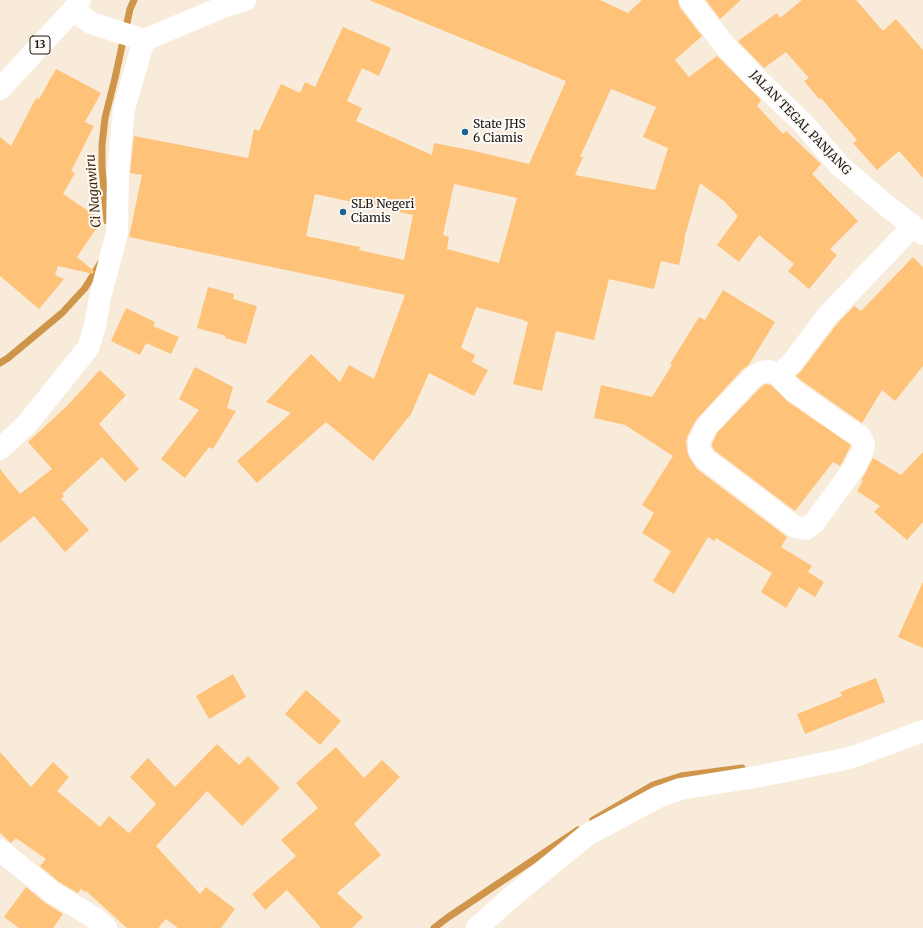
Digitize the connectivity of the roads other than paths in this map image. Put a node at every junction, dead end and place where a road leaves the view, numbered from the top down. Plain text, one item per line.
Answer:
1 (245, 0) edge
2 (690, 0) edge
3 (76, 5) edge
4 (134, 37) junction
5 (0, 90) edge
6 (918, 230) edge
7 (778, 375) junction
8 (0, 449) edge
9 (923, 731) edge
10 (0, 850) edge
11 (106, 928) edge
12 (478, 928) edge

1 - 4 main road
2 - 6 main road, JALAN TEGAL PANJANG
3 - 4 main road
3 - 5 main road, 13
4 - 8 main road
6 - 7 main road
7 - 7 main road
9 - 12 main road
10 - 11 main road

